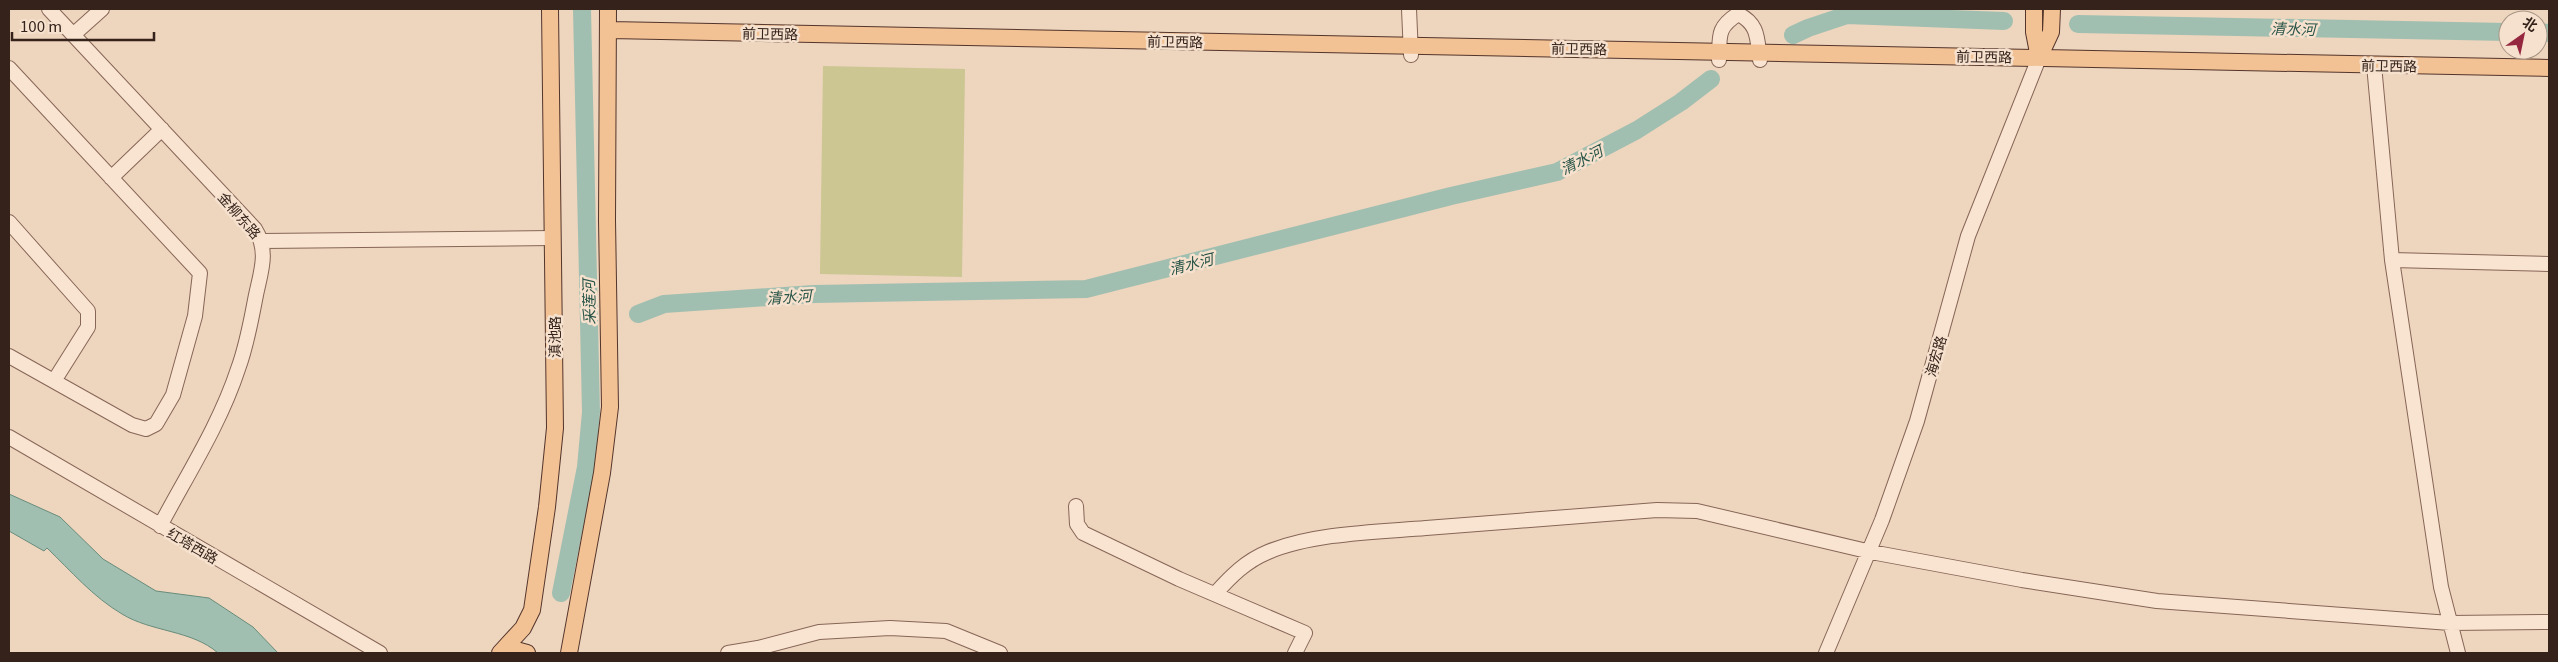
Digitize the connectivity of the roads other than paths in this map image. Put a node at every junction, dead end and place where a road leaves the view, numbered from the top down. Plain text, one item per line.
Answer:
1 (49, 9) edge
2 (102, 9) edge
3 (550, 9) edge
4 (608, 9) edge
5 (1409, 9) edge
6 (2034, 9) edge
7 (2052, 9) edge
8 (1738, 11) edge
9 (73, 35) junction
10 (610, 35) junction
11 (1412, 50) junction
12 (1719, 56) junction
13 (1760, 56) junction
14 (2038, 62) junction
15 (9, 68) edge
16 (2549, 68) edge
17 (2374, 70) junction
18 (2549, 78) edge
19 (162, 129) junction
20 (111, 178) junction
21 (9, 222) edge
22 (553, 238) junction
23 (263, 241) junction
24 (2392, 260) junction
25 (2549, 264) edge
26 (9, 356) edge
27 (54, 381) junction
28 (9, 437) edge
29 (1076, 506) dead end
30 (160, 526) junction
31 (1871, 552) junction
32 (1215, 594) junction
33 (2549, 622) edge
34 (2450, 623) junction
35 (760, 651) edge
36 (382, 652) edge
37 (502, 653) edge
38 (527, 653) edge
39 (569, 653) edge
40 (728, 653) edge
41 (1000, 653) edge
42 (1295, 653) edge
43 (1826, 653) edge
44 (2458, 653) edge

1 - 9 street, 金柳东路
2 - 9 street
3 - 22 main road, 滇池路
4 - 10 main road
5 - 11 street
6 - 14 main road
7 - 14 main road, 海宏路
8 - 12 street
8 - 13 street
9 - 19 street, 金柳东路
10 - 11 main road, 前卫西路
10 - 39 main road
11 - 12 main road, 前卫西路
12 - 13 main road, 前卫西路
13 - 14 main road, 前卫西路
14 - 17 main road, 前卫西路
14 - 31 street, 海宏路
15 - 20 street
16 - 17 main road, 前卫西路
17 - 18 main road, 前卫西路
17 - 24 street
19 - 20 street
19 - 23 street, 金柳东路
20 - 27 street
21 - 27 street
22 - 23 street
22 - 37 main road, 滇池路
23 - 30 street, 金柳东路
24 - 25 street
24 - 34 street
26 - 27 street
28 - 30 street, 红塔西路
29 - 32 street
30 - 36 street, 红塔西路
31 - 32 street
31 - 34 street
31 - 43 street, 海宏路
32 - 42 street
33 - 34 street
34 - 44 street
35 - 40 street
35 - 41 street
37 - 38 main road

